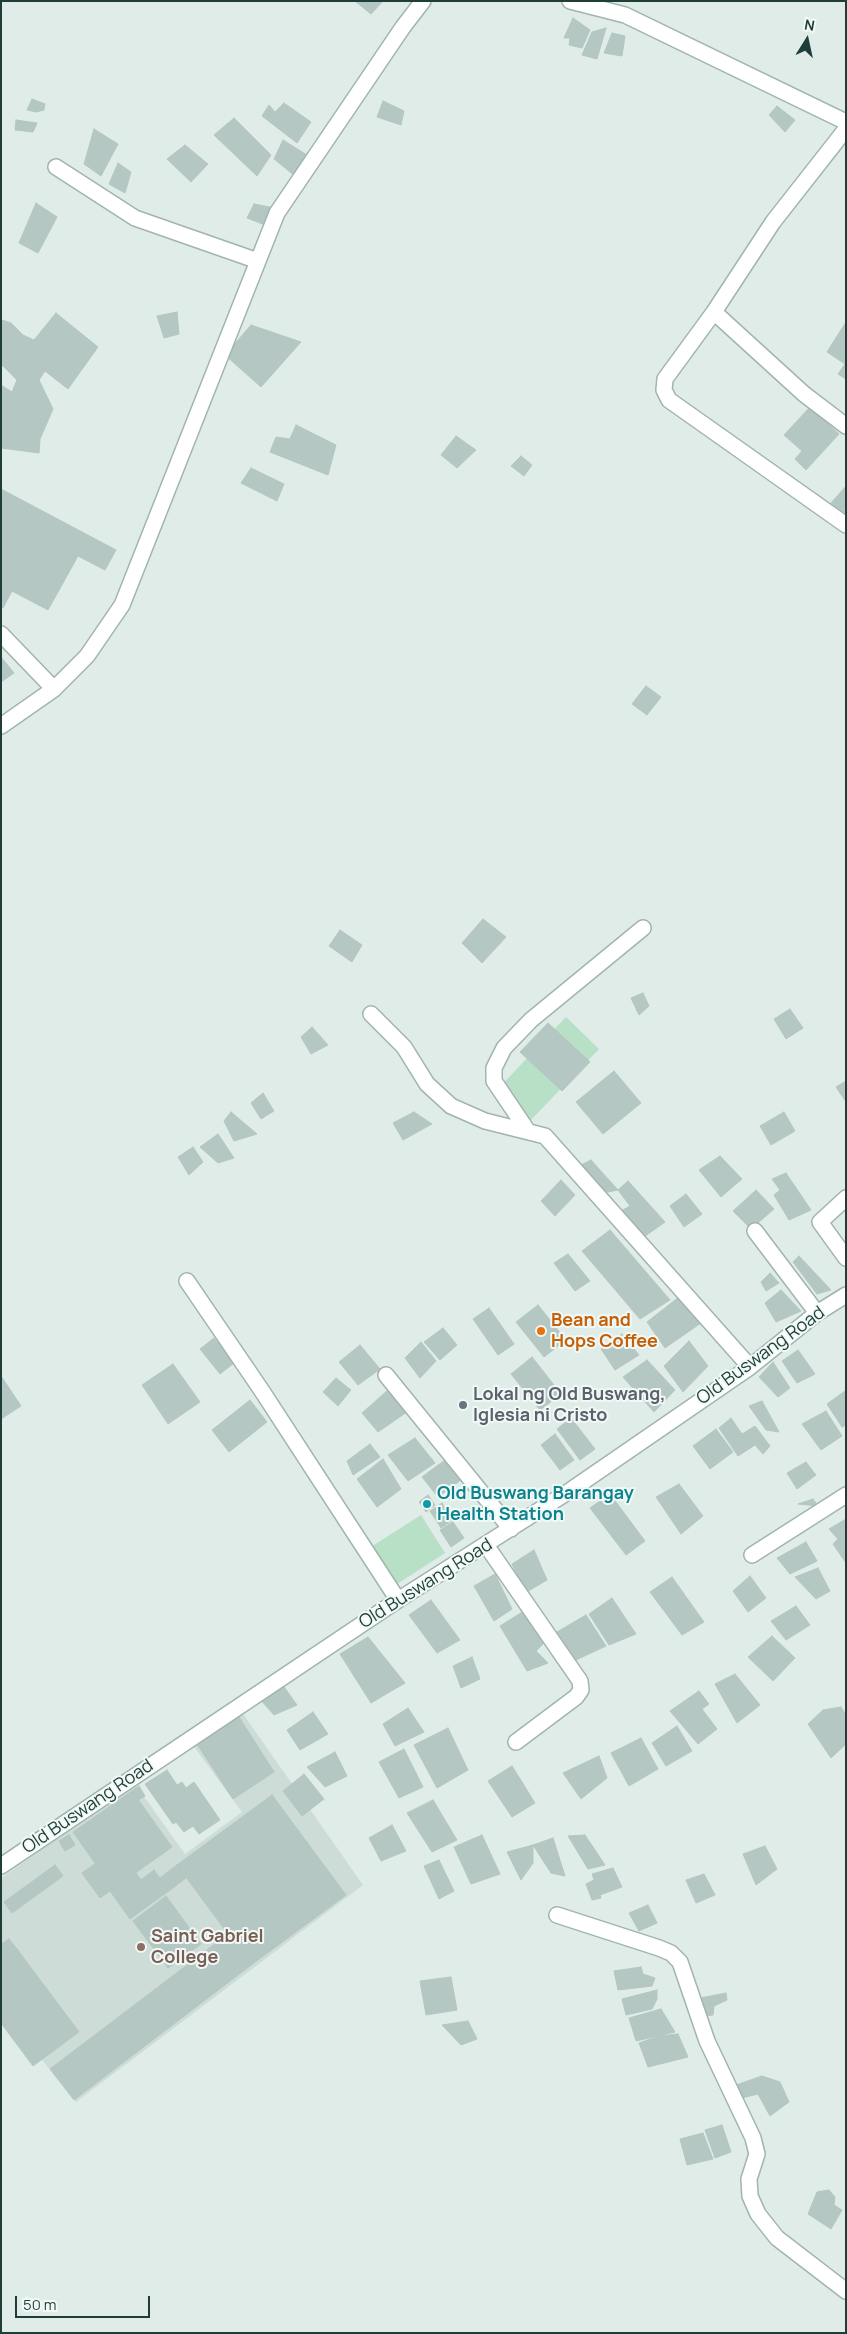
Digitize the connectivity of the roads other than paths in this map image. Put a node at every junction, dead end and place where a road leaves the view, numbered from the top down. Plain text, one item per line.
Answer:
1 (423, 1) edge
2 (570, 1) edge
3 (846, 122) edge
4 (846, 129) edge
5 (56, 167) dead end
6 (258, 261) junction
7 (714, 312) junction
8 (846, 426) edge
9 (846, 525) edge
10 (1, 634) edge
11 (54, 689) junction
12 (1, 726) edge
13 (643, 928) dead end
14 (371, 1014) dead end
15 (527, 1130) junction
16 (846, 1198) edge
17 (755, 1231) dead end
18 (846, 1258) edge
19 (187, 1281) dead end
20 (846, 1296) edge
21 (817, 1313) junction
22 (750, 1367) junction
23 (386, 1375) dead end
24 (846, 1495) edge
25 (511, 1529) junction
26 (486, 1545) junction
27 (752, 1555) dead end
28 (398, 1600) junction
29 (516, 1742) dead end
30 (1, 1866) edge
31 (557, 1915) dead end
32 (846, 2291) edge

1 - 6 street
2 - 3 street
4 - 7 street
5 - 6 street
6 - 11 street
7 - 8 street
7 - 9 street
10 - 11 street
11 - 12 street
13 - 15 street
14 - 15 street
15 - 22 street
16 - 18 street
17 - 21 street
19 - 28 street
20 - 21 street, Old Buswang Road
21 - 22 street, Old Buswang Road
22 - 25 street, Old Buswang Road
23 - 25 street
24 - 27 street
25 - 26 street, Old Buswang Road
26 - 28 street, Old Buswang Road
26 - 29 street
28 - 30 street, Old Buswang Road
31 - 32 street

